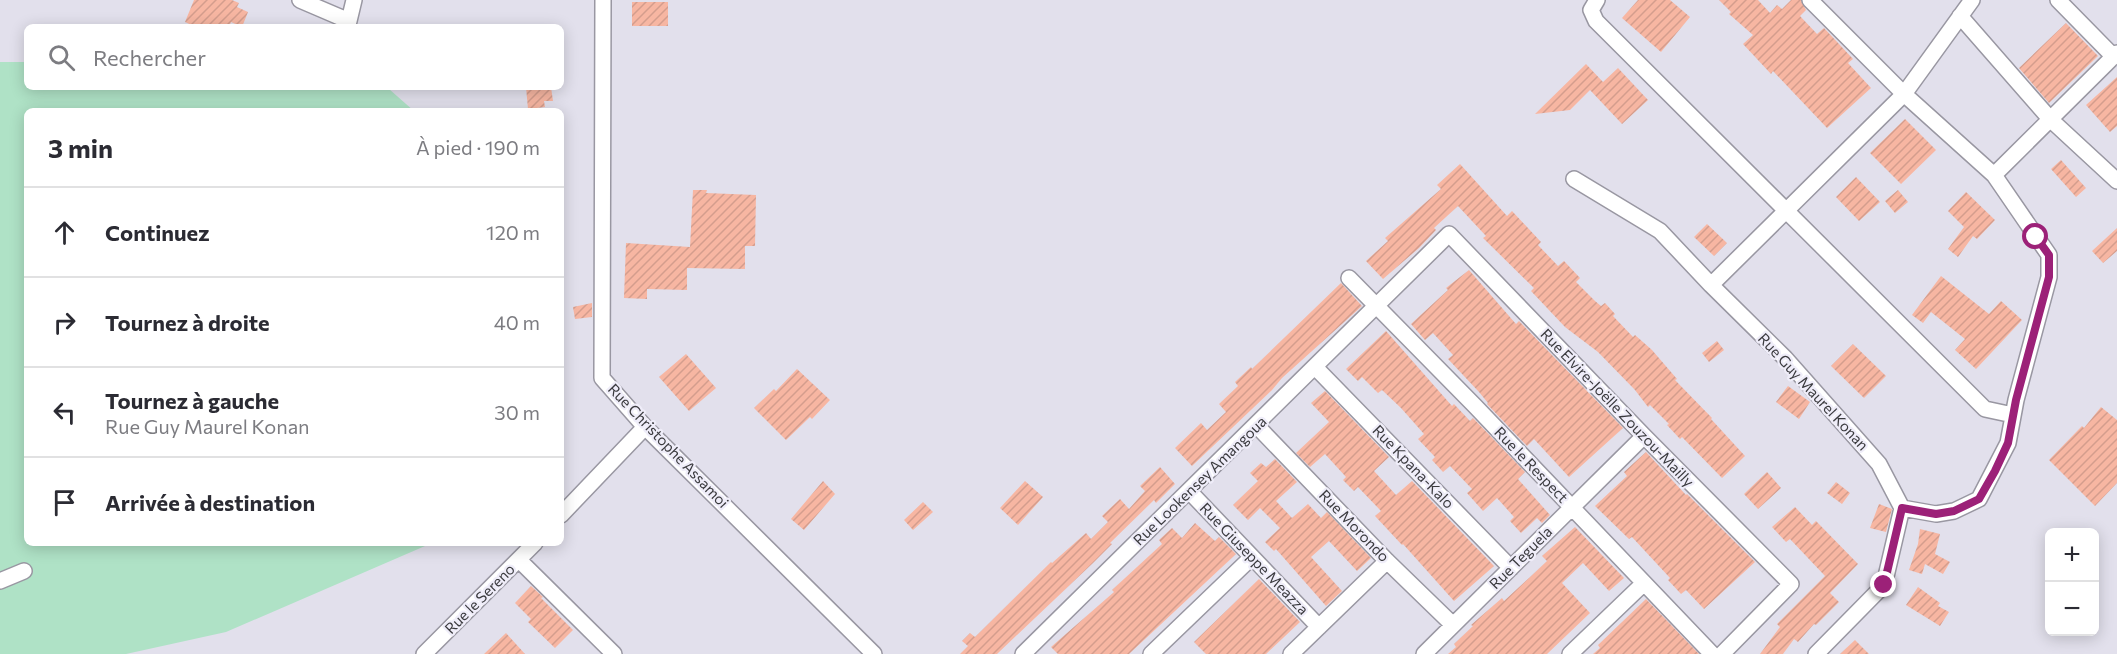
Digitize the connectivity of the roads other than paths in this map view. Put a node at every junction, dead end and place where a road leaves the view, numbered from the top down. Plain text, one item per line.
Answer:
1 (300, 0) edge
2 (354, 0) edge
3 (603, 0) edge
4 (1598, 0) edge
5 (1810, 0) edge
6 (1972, 0) edge
7 (2058, 0) edge
8 (1960, 16) junction
9 (2115, 55) edge
10 (1904, 94) junction
11 (2051, 120) junction
12 (1994, 175) junction
13 (1574, 179) dead end
14 (2117, 181) edge
15 (1787, 210) junction
16 (1348, 278) dead end
17 (1711, 285) junction
18 (1376, 307) junction
19 (1315, 367) junction
20 (2013, 415) junction
21 (1257, 426) junction
22 (645, 427) junction
23 (1644, 436) junction
24 (1189, 491) junction
25 (1572, 507) junction
26 (1902, 508) junction
27 (564, 512) edge
28 (532, 546) edge
29 (1252, 557) junction
30 (519, 560) junction
31 (1387, 561) junction
32 (1511, 568) junction
33 (24, 571) dead end
34 (0, 581) edge
35 (1644, 583) junction
36 (1453, 625) junction
37 (1319, 627) junction
38 (1818, 653) edge
39 (424, 654) edge
40 (614, 654) edge
41 (874, 654) edge
42 (1023, 654) edge
43 (1151, 654) edge
44 (1291, 654) edge
45 (1424, 654) edge
46 (1570, 654) edge
47 (1712, 654) edge
48 (1722, 654) edge

1 - 2 street
3 - 22 street, Rue Christophe Assamoi
4 - 15 street
5 - 10 street
6 - 8 street
7 - 9 street
8 - 10 street
8 - 11 street
9 - 11 street
10 - 12 street
10 - 15 street
11 - 12 street
11 - 14 street
12 - 20 street
13 - 17 street, Rue Guy Maurel Konan
15 - 17 street
15 - 20 street
16 - 18 street, Rue le Respect
17 - 26 street, Rue Guy Maurel Konan
18 - 19 street, Rue Lookensey Amangoua
18 - 23 street, Rue Elvire-Joëlle Zouzou-Mailly
18 - 25 street, Rue le Respect
19 - 21 street, Rue Lookensey Amangoua
19 - 32 street, Rue Kpana-Kalo
20 - 26 street
21 - 24 street, Rue Lookensey Amangoua
21 - 31 street, Rue Morondo
22 - 27 street
22 - 41 street, Rue Christophe Assamoi
23 - 25 street, Rue Teguela
23 - 48 street, Rue Elvire-Joëlle Zouzou-Mailly
24 - 29 street, Rue Giuseppe Meazza
24 - 42 street, Rue Lookensey Amangoua
25 - 32 street, Rue Teguela
25 - 35 street, Rue le Respect
26 - 38 street
28 - 30 street, Rue le Sereno
29 - 37 street, Rue Giuseppe Meazza
29 - 43 street
30 - 39 street, Rue le Sereno
30 - 40 street
31 - 36 street, Rue Morondo
31 - 37 street
32 - 36 street, Rue Teguela
33 - 34 street
35 - 46 street
35 - 47 street, Rue le Respect
36 - 45 street, Rue Teguela
37 - 44 street

